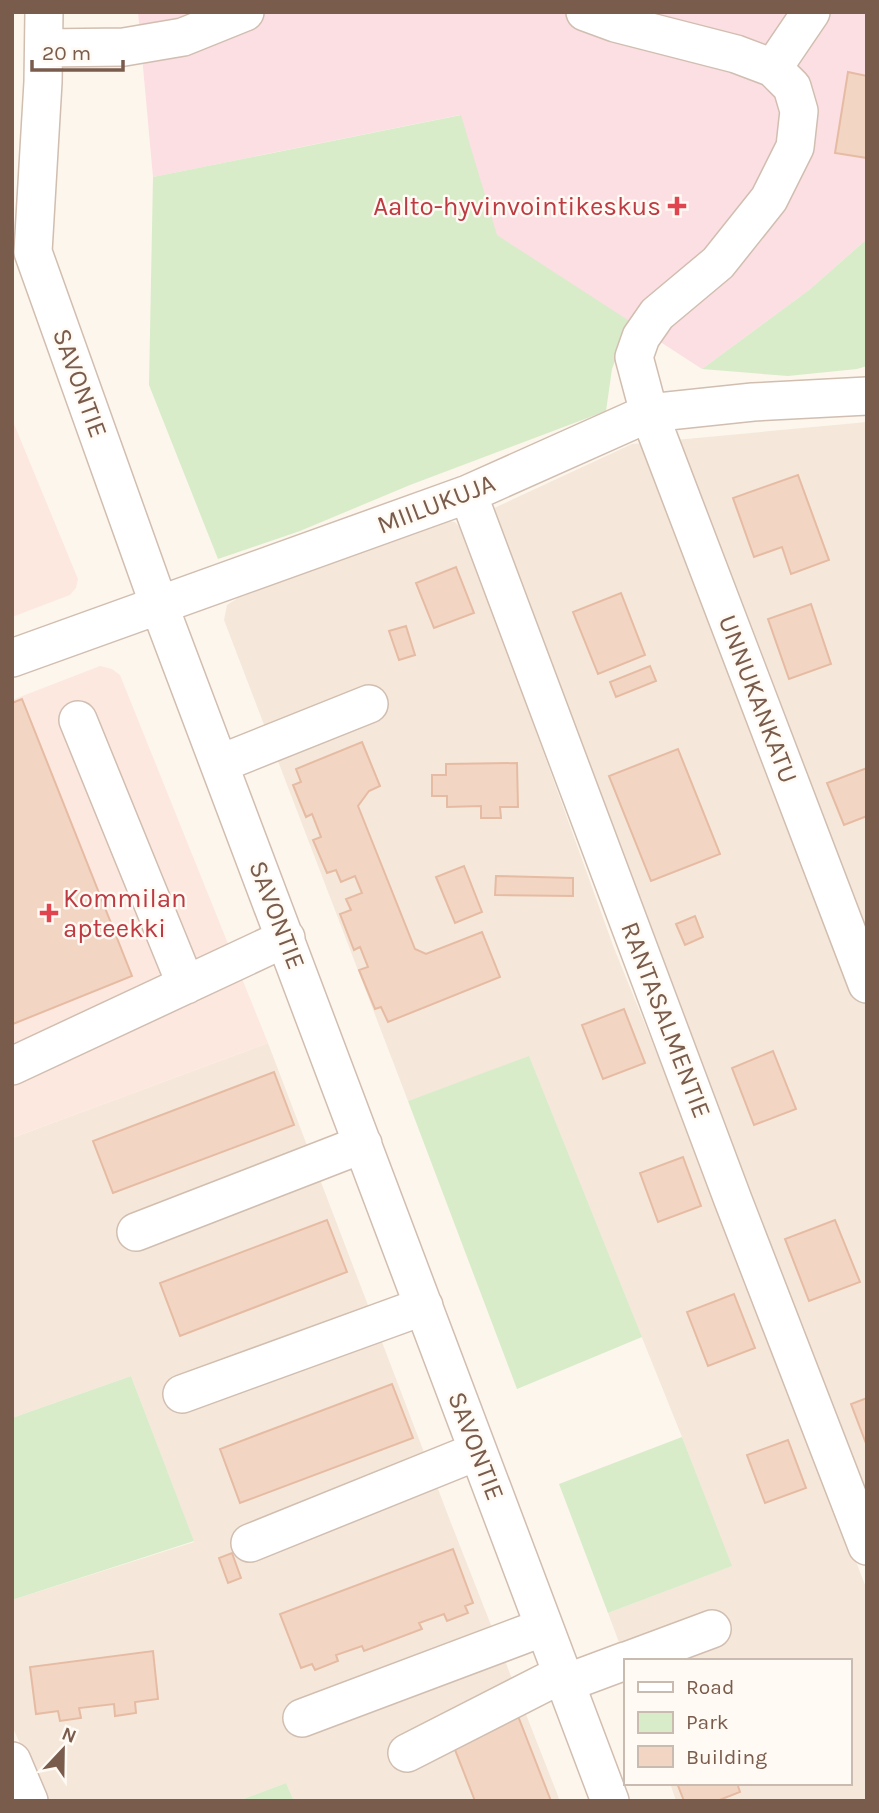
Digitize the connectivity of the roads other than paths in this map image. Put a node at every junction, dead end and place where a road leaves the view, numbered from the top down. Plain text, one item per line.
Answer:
1 (245, 12) edge
2 (811, 12) edge
3 (588, 13) edge
4 (44, 30) edge
5 (773, 68) junction
6 (867, 396) edge
7 (649, 413) junction
8 (468, 494) junction
9 (159, 605) junction
10 (12, 657) edge
11 (369, 704) dead end
12 (78, 720) dead end
13 (219, 764) junction
14 (286, 938) junction
15 (867, 984) edge
16 (186, 985) junction
17 (12, 1066) edge
18 (363, 1144) junction
19 (136, 1232) dead end
20 (424, 1306) junction
21 (182, 1394) dead end
22 (478, 1451) junction
23 (250, 1543) dead end
24 (867, 1546) edge
25 (544, 1627) junction
26 (712, 1629) dead end
27 (631, 1659) edge
28 (624, 1662) edge
29 (564, 1679) junction
30 (302, 1718) dead end
31 (407, 1753) dead end
32 (12, 1761) edge
33 (29, 1801) edge
34 (610, 1801) edge

1 - 4 street
2 - 5 street
3 - 5 street
4 - 9 street, SAVONTIE
5 - 7 street, UNNUKANKATU
6 - 7 street, MIILUKUJA
7 - 8 street, MIILUKUJA
7 - 15 street, UNNUKANKATU
8 - 9 street, MIILUKUJA
8 - 24 street, RANTASALMENTIE
9 - 10 street, MIILUKUJA
9 - 13 street, SAVONTIE
11 - 13 street
12 - 16 street
13 - 14 street, SAVONTIE
14 - 16 street
14 - 18 street, SAVONTIE
16 - 17 street
18 - 19 street
18 - 20 street, SAVONTIE
20 - 21 street
20 - 22 street, SAVONTIE
22 - 23 street
22 - 25 street, SAVONTIE
25 - 29 street, SAVONTIE
25 - 30 street
26 - 27 street
28 - 29 street
29 - 31 street
29 - 34 street, SAVONTIE
32 - 33 street

